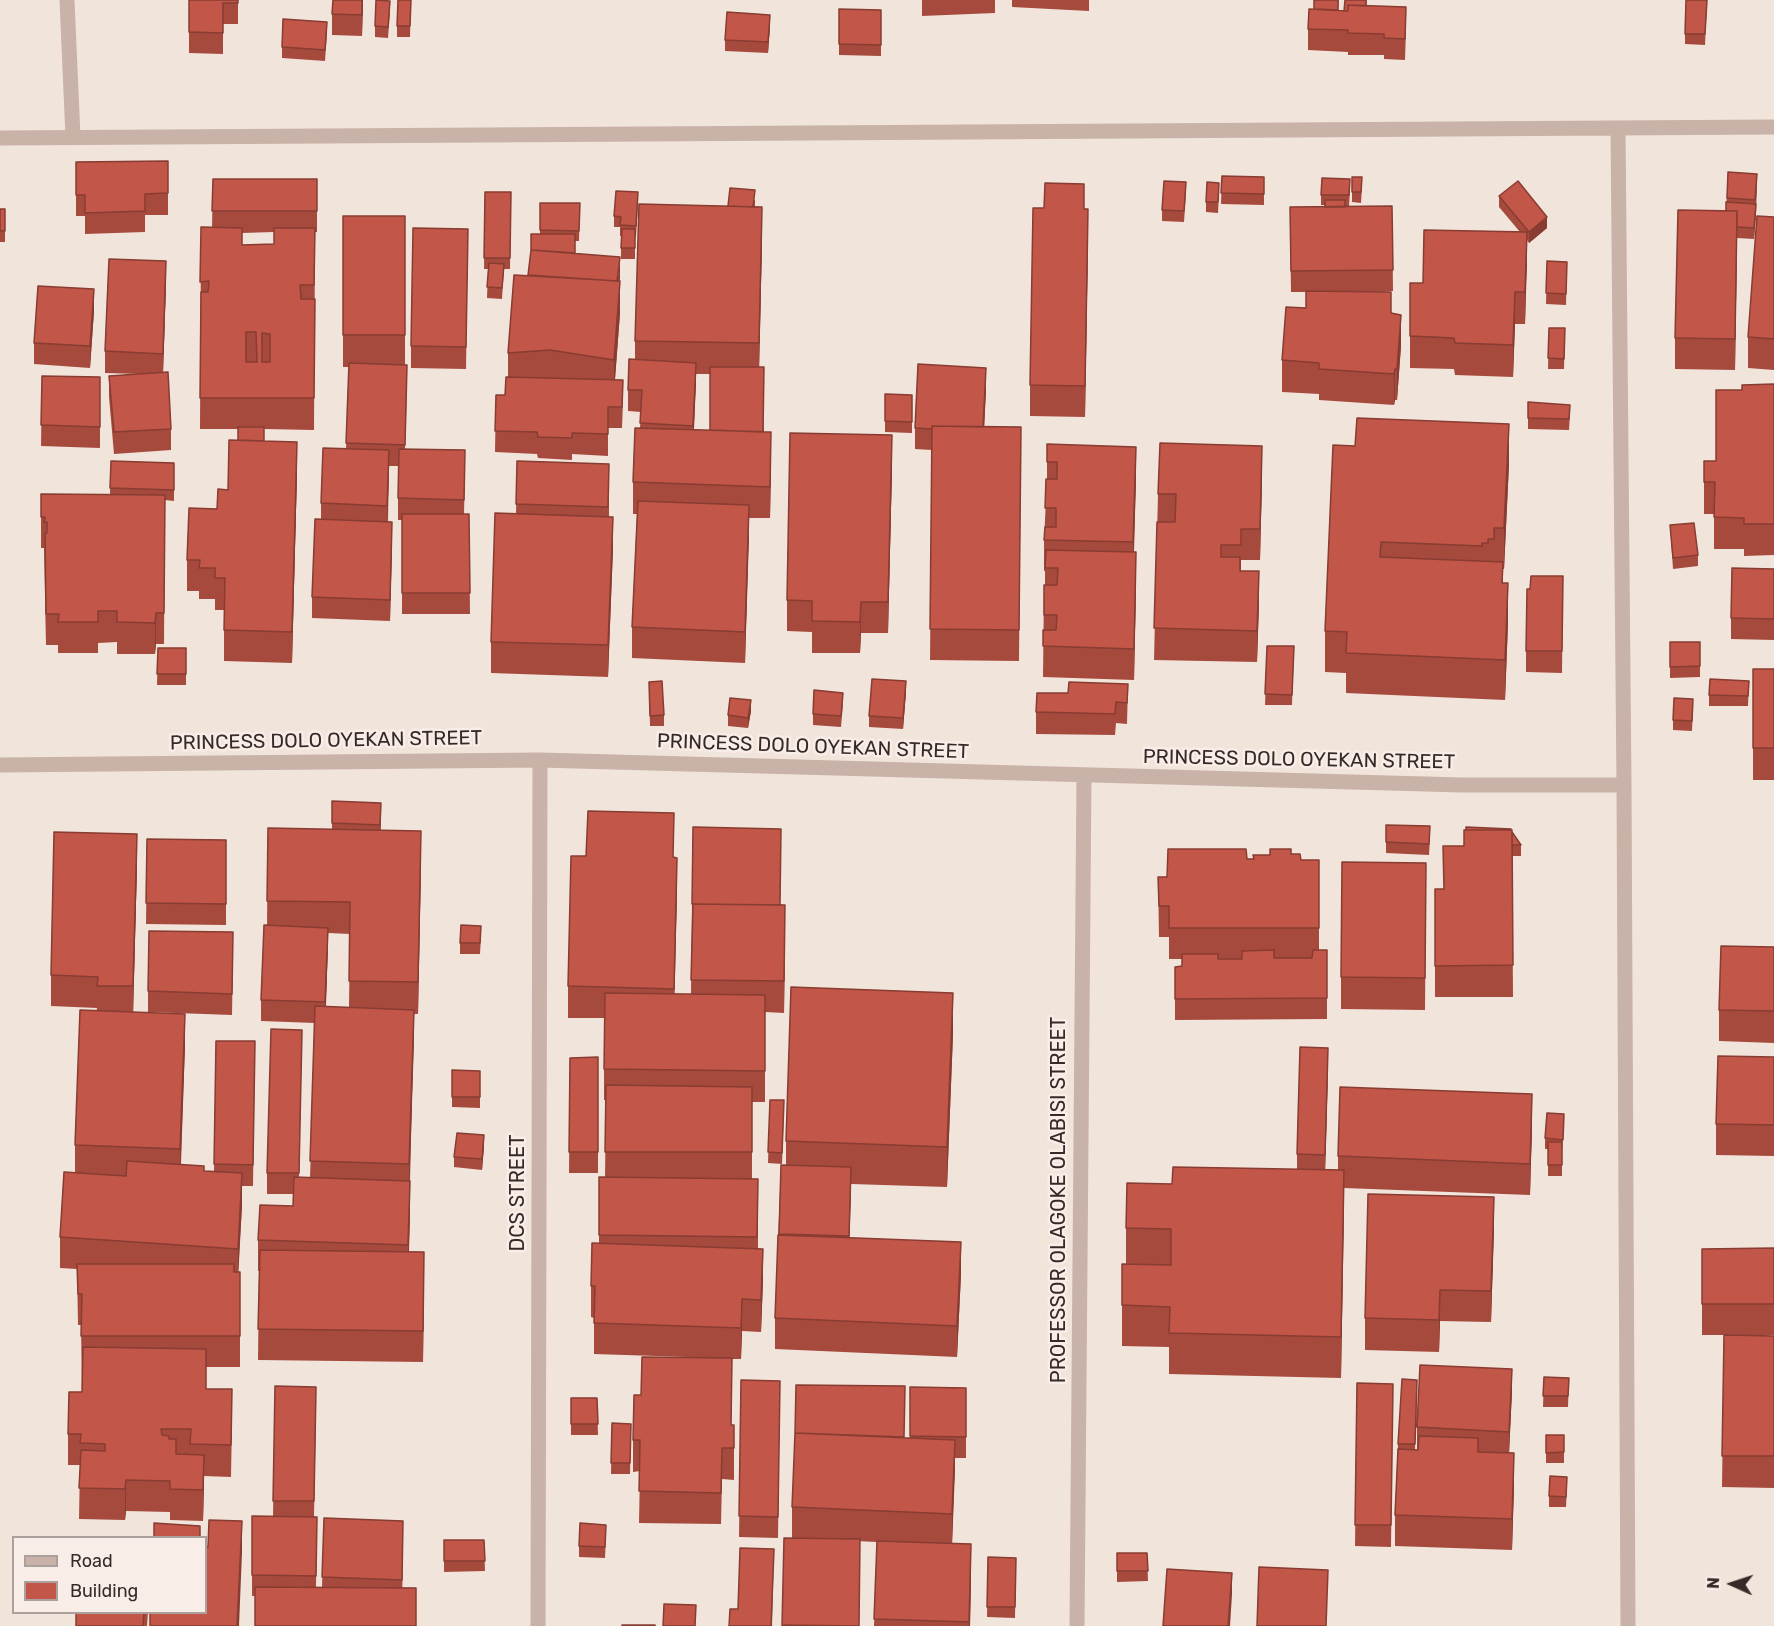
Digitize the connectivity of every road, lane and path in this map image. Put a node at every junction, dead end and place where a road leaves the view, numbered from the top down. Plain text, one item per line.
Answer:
1 (67, 0) edge
2 (1774, 127) edge
3 (1618, 128) junction
4 (73, 137) junction
5 (0, 138) edge
6 (540, 760) junction
7 (0, 765) edge
8 (1084, 775) junction
9 (1624, 785) junction
10 (538, 1626) edge
11 (1077, 1626) edge
12 (1628, 1626) edge

1 - 4 street
2 - 3 street
3 - 4 street
3 - 9 street
4 - 5 street
6 - 7 street, PRINCESS DOLO OYEKAN STREET
6 - 8 street, PRINCESS DOLO OYEKAN STREET
6 - 10 street, DCS STREET
8 - 9 street, PRINCESS DOLO OYEKAN STREET
8 - 11 street, PROFESSOR OLAGOKE OLABISI STREET
9 - 12 street

